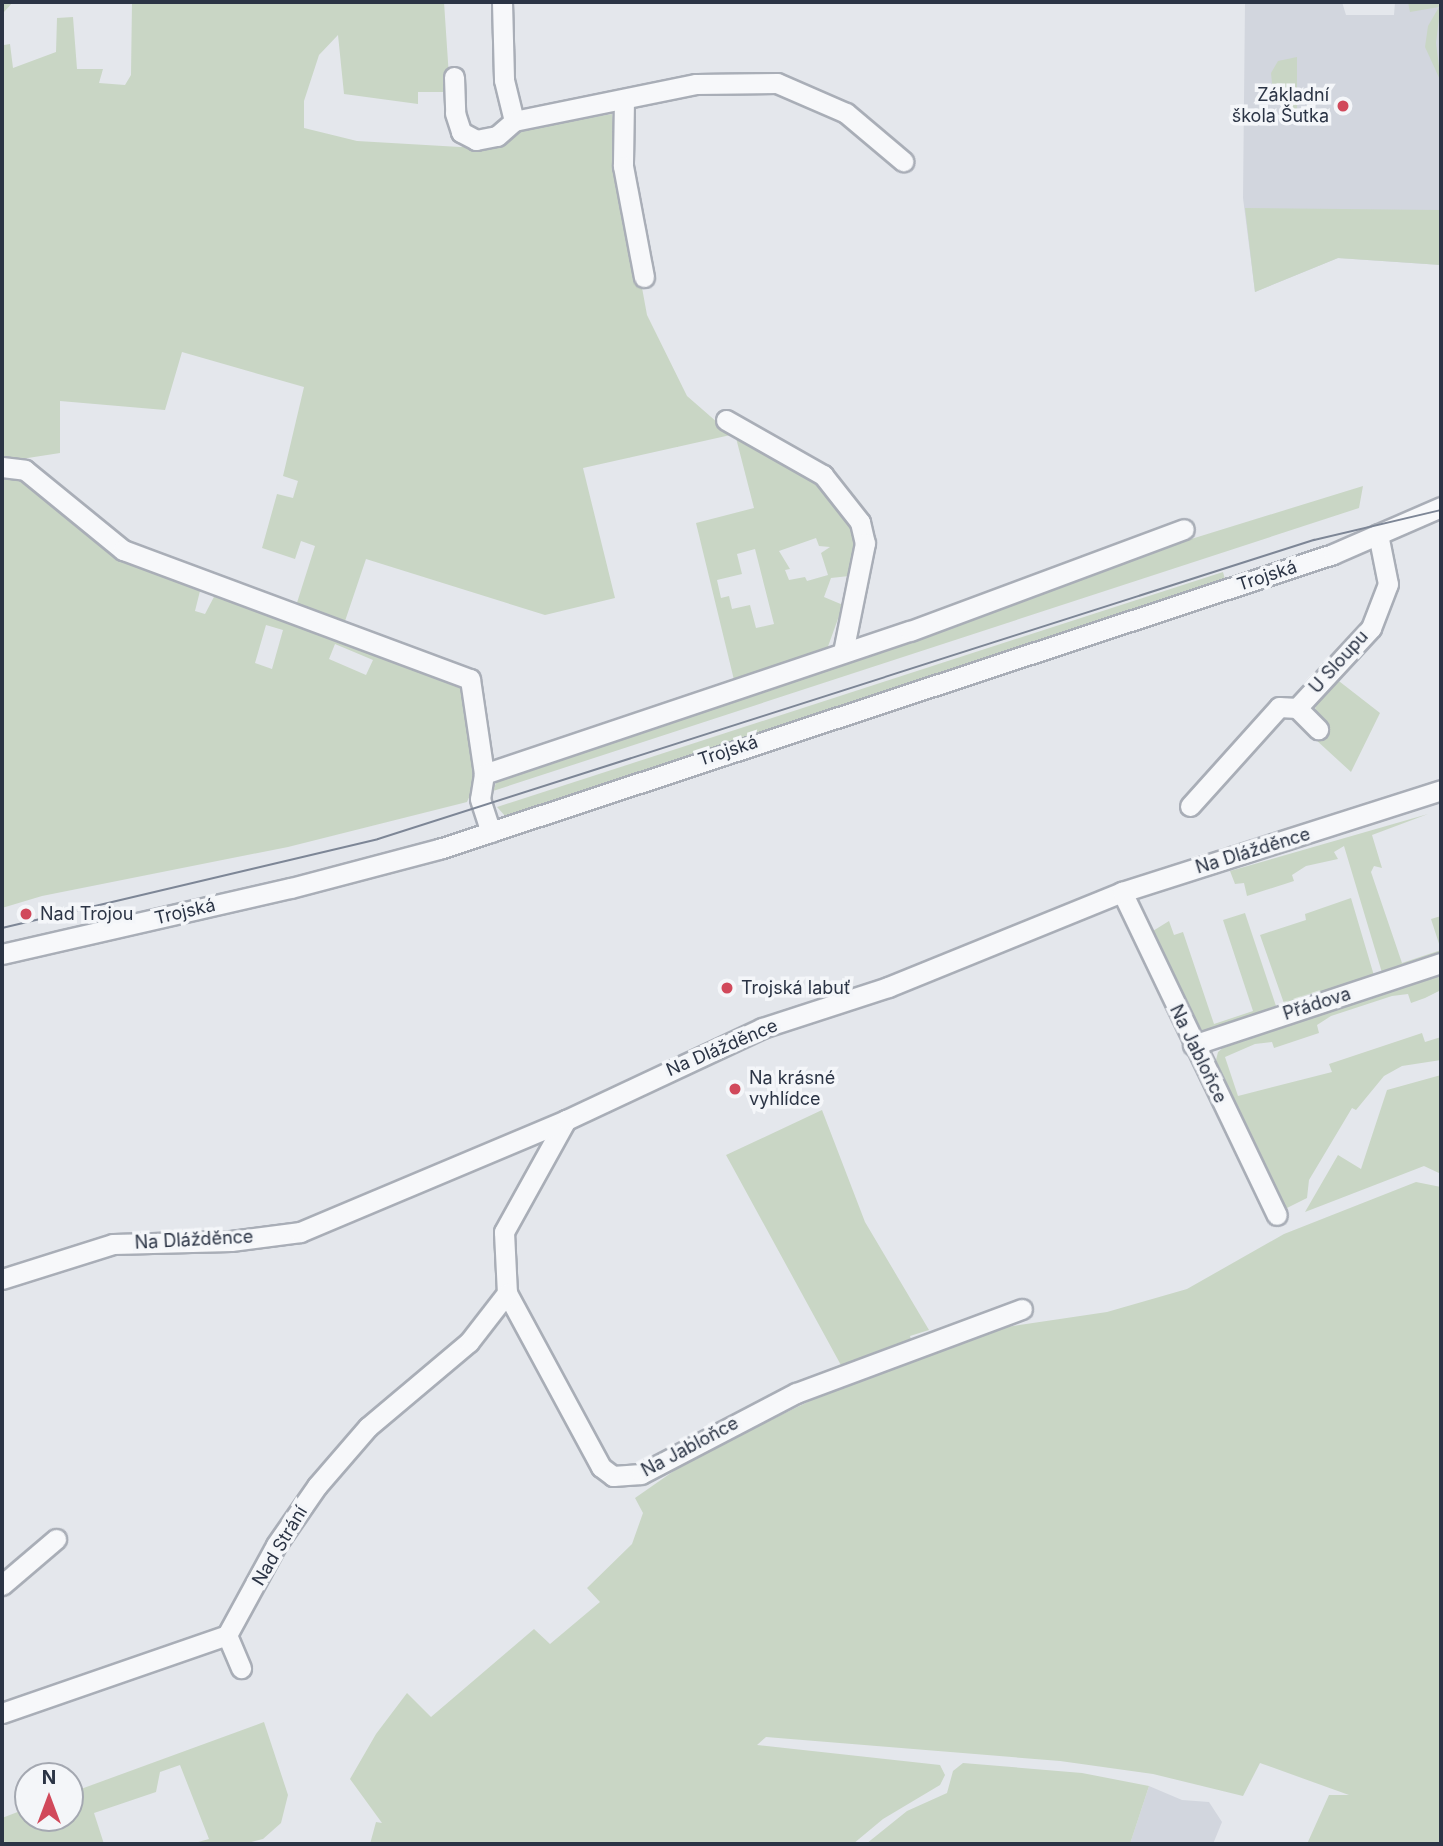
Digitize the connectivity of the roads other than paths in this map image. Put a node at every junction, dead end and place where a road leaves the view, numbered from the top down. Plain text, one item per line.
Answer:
1 (502, 2) edge
2 (454, 77) dead end
3 (624, 99) junction
4 (514, 121) junction
5 (903, 160) dead end
6 (644, 277) dead end
7 (726, 420) dead end
8 (2, 467) edge
9 (1441, 507) edge
10 (1184, 529) dead end
11 (1378, 534) junction
12 (843, 652) junction
13 (1297, 708) junction
14 (1318, 729) dead end
15 (484, 774) junction
16 (1441, 790) edge
17 (1190, 806) dead end
18 (491, 832) junction
19 (1122, 891) junction
20 (2, 954) edge
21 (1441, 962) edge
22 (1193, 1045) junction
23 (566, 1120) junction
24 (1277, 1215) dead end
25 (2, 1279) edge
26 (507, 1293) junction
27 (1023, 1309) dead end
28 (56, 1539) dead end
29 (2, 1585) edge
30 (227, 1635) junction
31 (241, 1668) dead end
32 (2, 1713) edge

1 - 4 street
2 - 4 street
3 - 4 street
3 - 5 street
3 - 6 street
7 - 12 street
8 - 15 street
9 - 11 street, Trojská
10 - 12 street
11 - 13 street, U Sloupu
11 - 18 street, Trojská
12 - 15 street
13 - 14 street, U Sloupu
13 - 17 street, U Sloupu
15 - 18 street
16 - 19 street, Na Dlážděnce
18 - 20 street, Trojská
19 - 22 street, Na Jabloňce
19 - 23 street, Na Dlážděnce
21 - 22 street, Přádova
22 - 24 street, Na Jabloňce
23 - 25 street, Na Dlážděnce
23 - 26 street, Na Jabloňce
26 - 27 street, Na Jabloňce
26 - 30 street, Nad Strání
28 - 29 street
30 - 31 street
30 - 32 street

